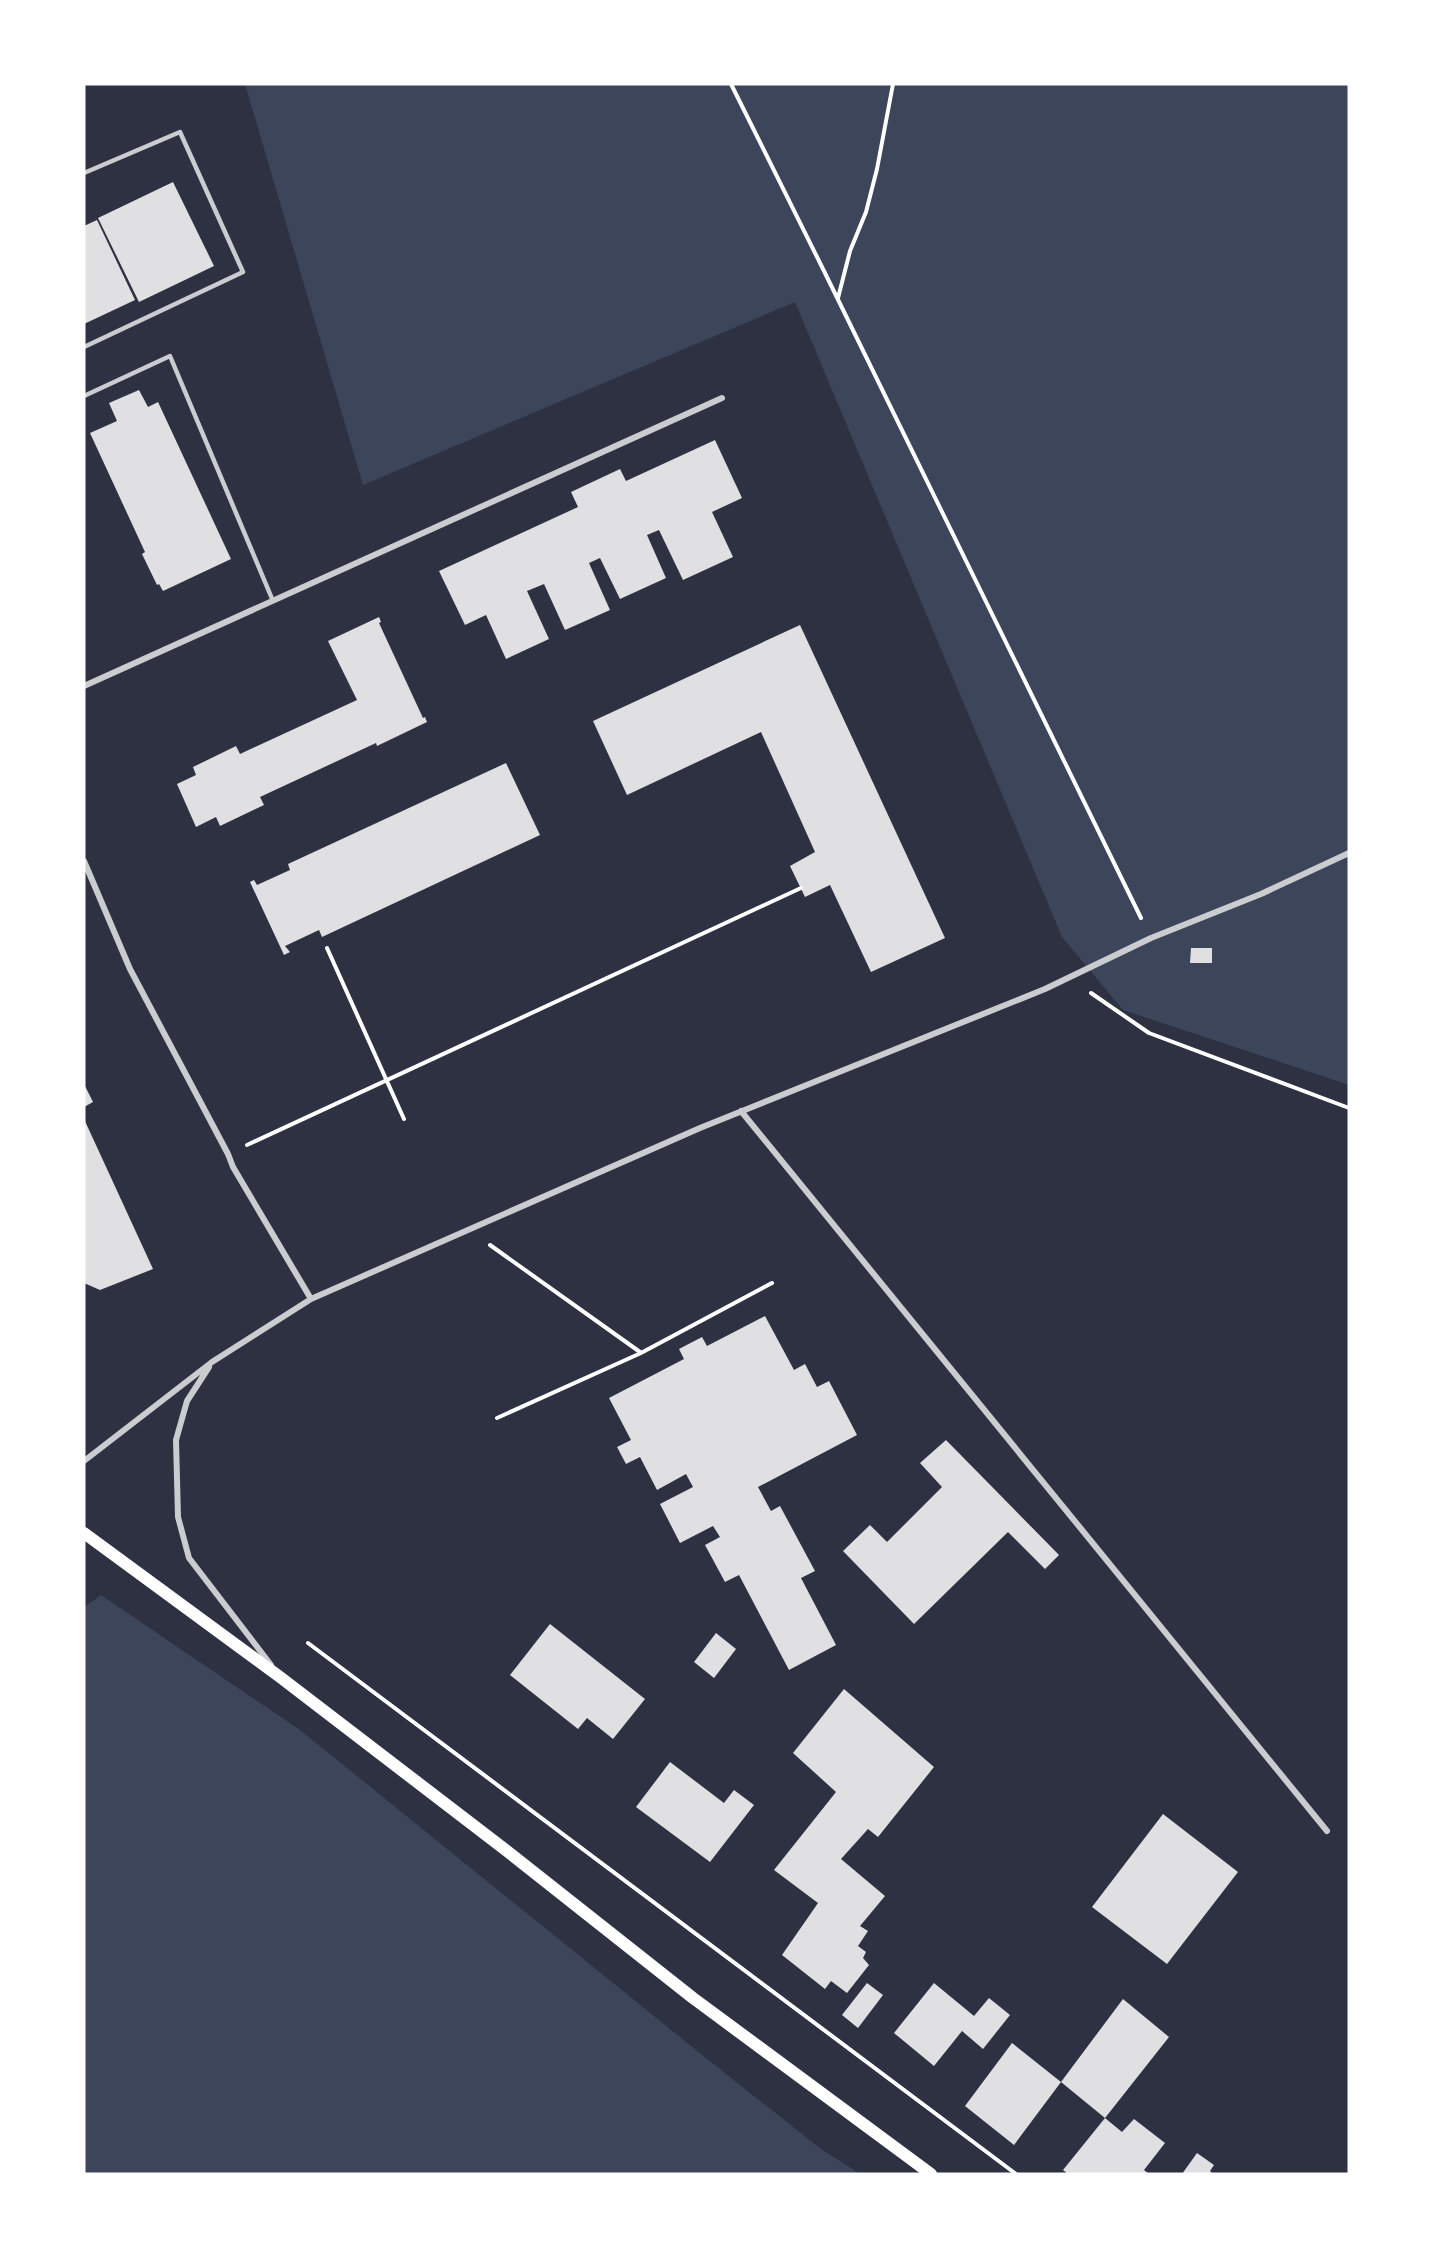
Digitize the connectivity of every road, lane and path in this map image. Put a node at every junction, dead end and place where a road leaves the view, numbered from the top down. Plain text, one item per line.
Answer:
1 (730, 84) edge
2 (893, 84) edge
3 (84, 173) edge
4 (838, 299) junction
5 (84, 347) edge
6 (84, 396) edge
7 (722, 398) dead end
8 (273, 601) junction
9 (84, 686) edge
10 (1349, 853) edge
11 (84, 861) edge
12 (801, 888) dead end
13 (1151, 938) junction
14 (327, 948) dead end
15 (1070, 977) junction
16 (386, 1080) junction
17 (1349, 1108) edge
18 (741, 1112) junction
19 (404, 1119) dead end
20 (228, 1154) junction
21 (468, 1228) junction
22 (771, 1283) dead end
23 (311, 1299) junction
24 (641, 1353) junction
25 (212, 1362) junction
26 (497, 1418) dead end
27 (84, 1461) edge
28 (84, 1533) edge
29 (308, 1643) dead end
30 (280, 1677) junction
31 (1327, 1831) dead end
32 (931, 2174) edge
33 (1016, 2174) edge

1 - 4 path
2 - 4 path
3 - 5 lane
4 - 13 path
6 - 8 lane
7 - 8 street
8 - 9 street
10 - 13 street
11 - 20 street
12 - 16 path
13 - 15 street
14 - 16 path
15 - 17 path
15 - 18 street
16 - 19 path
16 - 20 path
18 - 21 street
18 - 31 street
20 - 23 street
21 - 23 street
21 - 24 path
22 - 24 path
23 - 25 street
24 - 26 path
25 - 27 street
25 - 30 street
28 - 30 main road
29 - 33 path
30 - 32 main road

